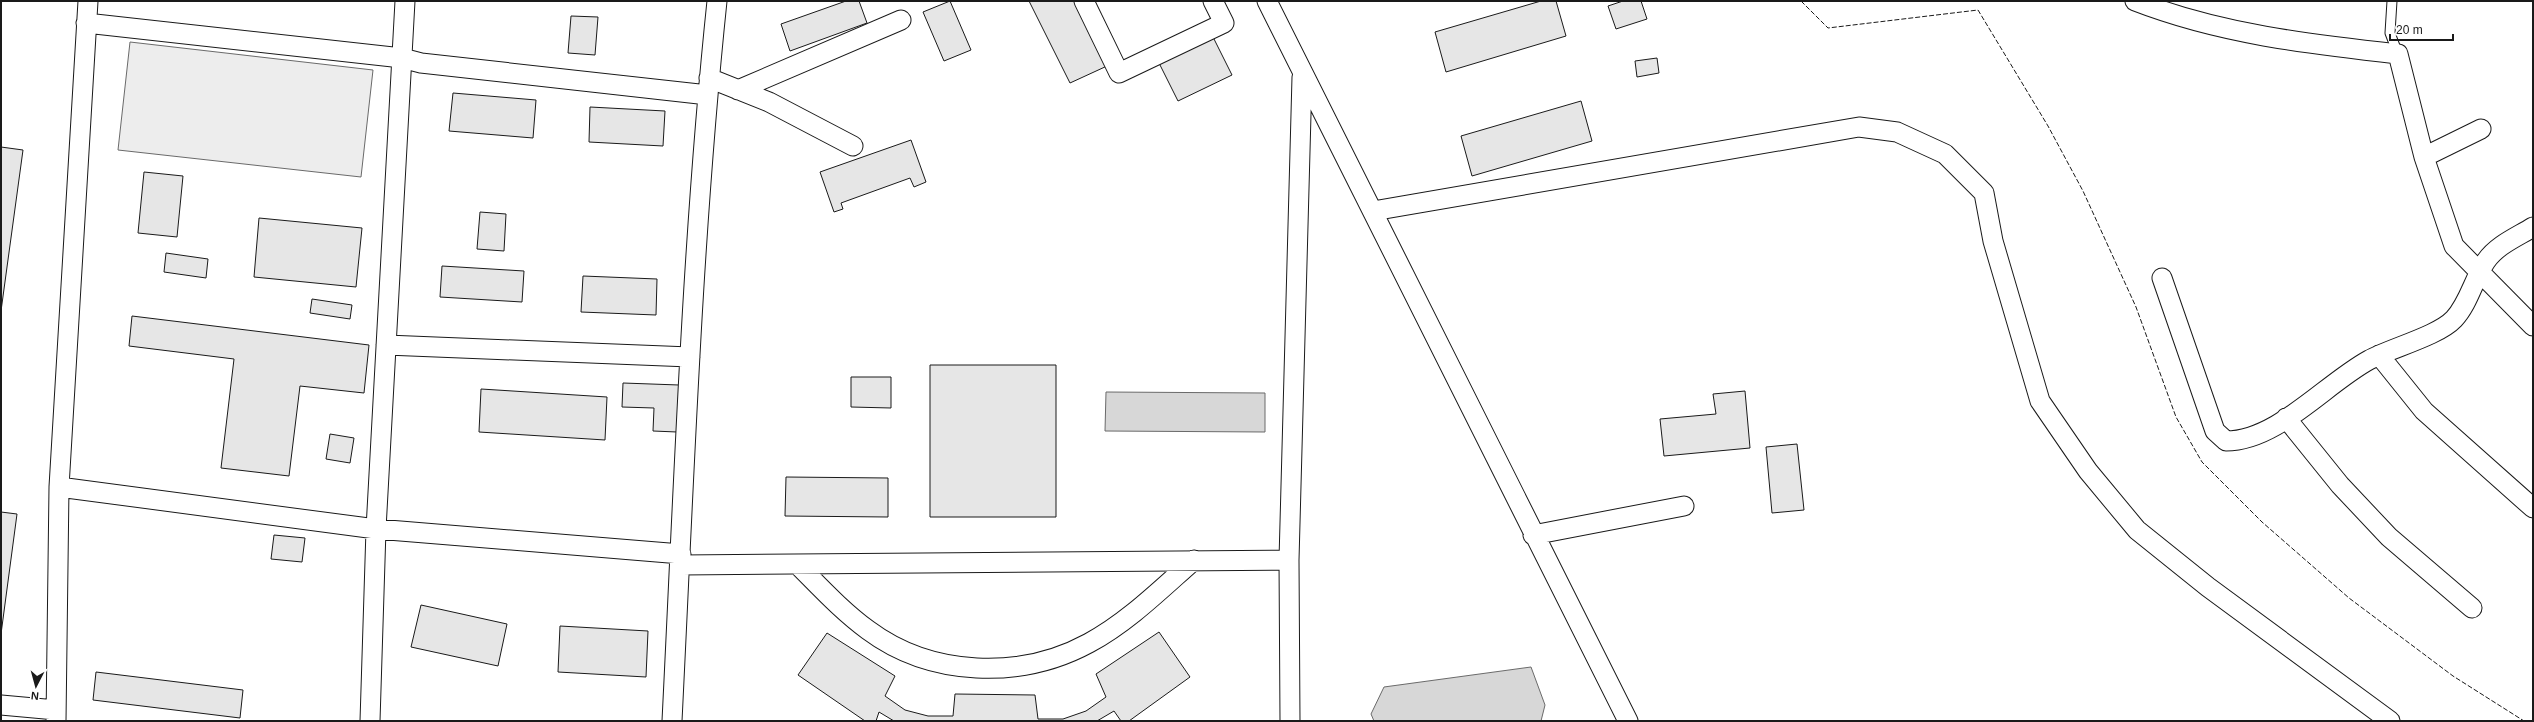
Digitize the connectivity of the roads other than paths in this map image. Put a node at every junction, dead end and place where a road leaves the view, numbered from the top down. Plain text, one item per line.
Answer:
1 (88, 1) edge
2 (405, 1) edge
3 (717, 1) edge
4 (1084, 1) edge
5 (1213, 1) edge
6 (1267, 1) edge
7 (2136, 1) edge
8 (2392, 1) edge
9 (901, 20) dead end
10 (86, 23) junction
11 (2398, 54) junction
12 (402, 58) junction
13 (1302, 74) junction
14 (709, 87) junction
15 (738, 90) junction
16 (2481, 129) dead end
17 (853, 146) dead end
18 (2424, 157) junction
19 (1373, 211) junction
20 (2533, 227) edge
21 (2479, 273) junction
22 (2162, 278) dead end
23 (2533, 326) edge
24 (386, 344) junction
25 (2379, 355) junction
26 (690, 357) junction
27 (2286, 418) junction
28 (59, 487) junction
29 (1684, 506) dead end
30 (2533, 508) edge
31 (376, 529) junction
32 (1533, 535) junction
33 (681, 560) junction
34 (1194, 560) junction
35 (1289, 560) junction
36 (797, 564) junction
37 (2472, 608) dead end
38 (1, 706) edge
39 (56, 716) edge
40 (370, 721) edge
41 (672, 721) edge
42 (1290, 721) edge
43 (1628, 721) edge
44 (2390, 721) edge

1 - 10 street
2 - 12 street
3 - 14 street
4 - 5 street
6 - 13 street
7 - 11 street
8 - 11 lane
9 - 15 street
10 - 12 street
10 - 28 street
11 - 18 street
12 - 14 street
12 - 24 street
13 - 19 street
13 - 35 street
14 - 15 street
14 - 26 street
15 - 17 street
16 - 18 street
18 - 21 street
19 - 32 street
19 - 44 street
20 - 21 street
21 - 23 street
21 - 25 street
22 - 27 street
24 - 26 street
24 - 31 street
25 - 27 street
25 - 30 street
26 - 33 street
27 - 37 street
28 - 31 street
28 - 39 street
29 - 32 street
31 - 33 street
31 - 40 street
32 - 43 street
33 - 36 street
33 - 41 street
34 - 35 street
34 - 36 street
34 - 36 street
35 - 42 street
38 - 39 street

